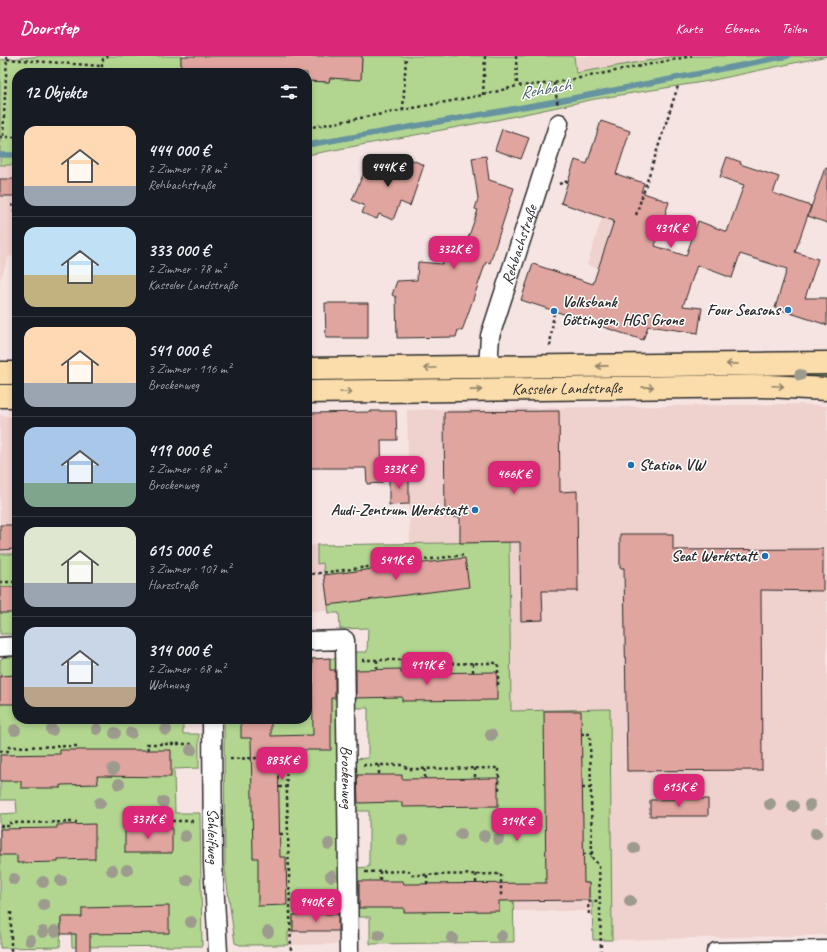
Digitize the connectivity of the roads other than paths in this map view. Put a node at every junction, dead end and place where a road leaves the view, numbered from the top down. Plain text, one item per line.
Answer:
1 (559, 115) road end
2 (827, 362) edge
3 (312, 368) edge
4 (488, 368) junction
5 (0, 373) edge
6 (12, 373) edge
7 (827, 389) edge
8 (312, 392) edge
9 (0, 396) edge
10 (12, 396) edge
11 (312, 641) edge
12 (12, 646) edge
13 (0, 647) edge
14 (212, 724) edge
15 (827, 950) edge
16 (218, 952) edge
17 (349, 952) edge
18 (716, 952) edge

1 - 4 street, Rehbachstraße
2 -> 4 main road, Kasseler Landstraße
4 -> 3 main road, Kasseler Landstraße
5 - 6 main road
8 -> 7 main road, Kasseler Landstraße
9 - 10 main road
11 - 17 street, Brockenweg
12 - 13 street
14 - 16 street, Schleifweg
15 - 18 street

